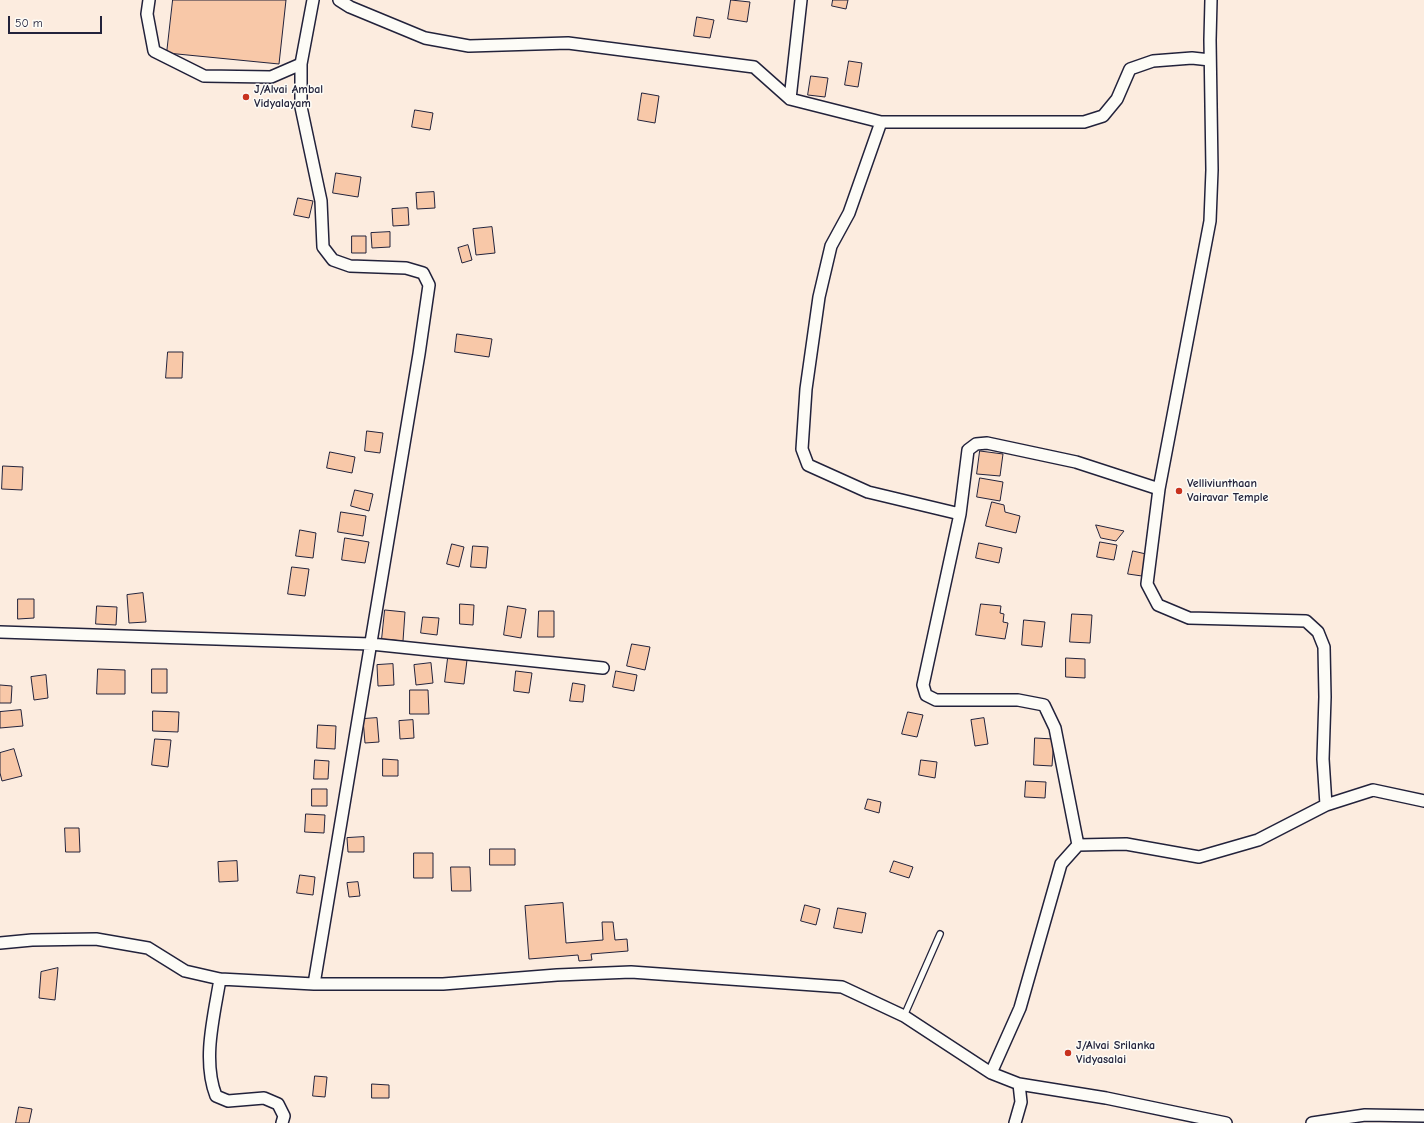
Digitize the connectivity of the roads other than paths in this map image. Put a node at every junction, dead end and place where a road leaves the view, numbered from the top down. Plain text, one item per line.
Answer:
1 (149, 0) edge
2 (313, 0) edge
3 (340, 0) edge
4 (801, 0) edge
5 (1211, 0) edge
6 (1210, 60) junction
7 (301, 64) junction
8 (790, 99) junction
9 (882, 122) junction
10 (1159, 489) junction
11 (960, 514) junction
12 (0, 632) edge
13 (371, 644) junction
14 (603, 668) dead end
15 (1424, 801) edge
16 (1326, 805) junction
17 (1078, 845) junction
18 (940, 934) dead end
19 (0, 943) edge
20 (220, 979) junction
21 (314, 984) junction
22 (904, 1016) junction
23 (991, 1073) junction
24 (1019, 1084) junction
25 (1424, 1116) edge
26 (282, 1123) edge
27 (1015, 1123) edge
28 (1226, 1123) edge
29 (1312, 1123) edge

1 - 7 street
2 - 7 street
3 - 8 street
4 - 8 street
5 - 6 street
6 - 9 street
6 - 10 street
7 - 13 street
8 - 9 street
9 - 11 street
10 - 11 street
10 - 16 street
11 - 17 street
12 - 13 street
13 - 14 street
13 - 21 street
15 - 16 street
16 - 17 street
17 - 23 street
18 - 22 lane
19 - 20 street
20 - 21 street
20 - 26 street
21 - 22 street
22 - 23 street
23 - 24 street
24 - 27 street
24 - 28 street
25 - 29 street

